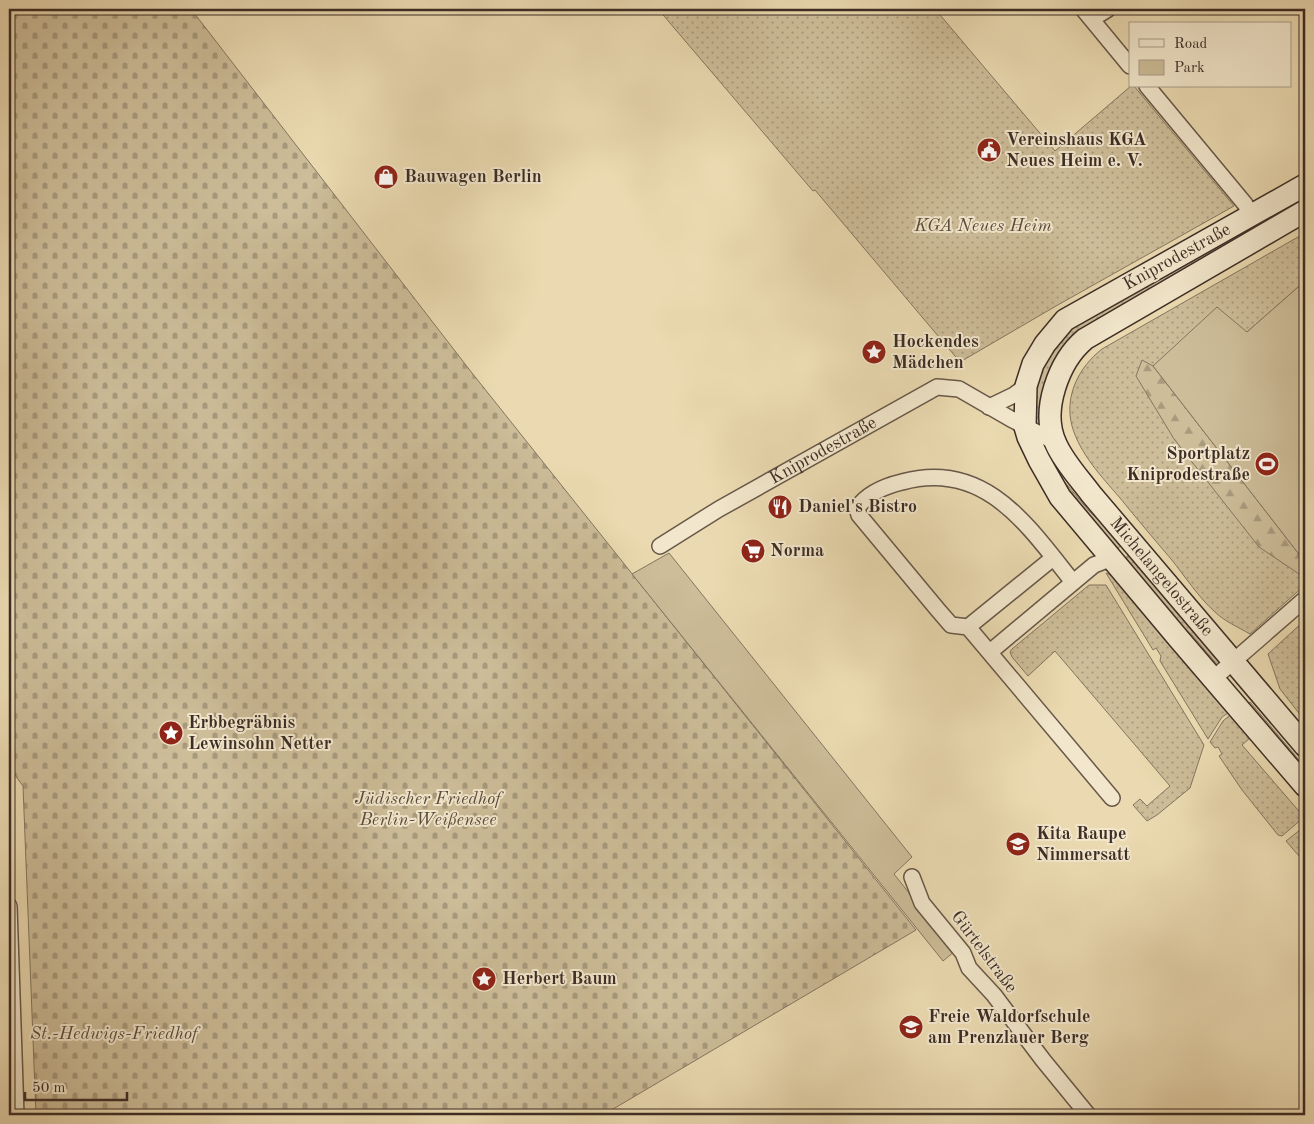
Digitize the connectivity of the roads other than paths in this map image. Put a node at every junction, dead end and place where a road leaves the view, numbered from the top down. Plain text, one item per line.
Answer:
1 (1108, 9) edge
2 (1087, 14) edge
3 (1129, 65) edge
4 (1149, 88) edge
5 (1305, 185) edge
6 (1305, 210) edge
7 (1251, 215) junction
8 (1026, 386) junction
9 (1053, 394) joint
10 (989, 407) junction
11 (1025, 427) junction
12 (1055, 442) junction
13 (660, 546) dead end
14 (1053, 558) junction
15 (1112, 558) junction
16 (1072, 582) junction
17 (1305, 599) edge
18 (968, 627) junction
19 (990, 652) junction
20 (1233, 662) junction
21 (1213, 679) junction
22 (1305, 746) edge
23 (1305, 786) edge
24 (1112, 798) dead end
25 (912, 877) dead end
26 (9, 906) edge
27 (12, 1077) edge
28 (16, 1115) edge
29 (1088, 1115) edge

1 - 2 street
2 - 3 street
4 - 7 street
5 - 7 main road, Kniprodestraße
6 - 9 main road, Kniprodestraße
7 - 8 main road, Kniprodestraße
8 - 10 street
8 - 11 main road, Kniprodestraße
9 - 12 main road, Michelangelostraße
10 - 11 street, Kniprodestraße
10 - 13 street, Kniprodestraße
11 - 12 street, Kniprodestraße
11 - 15 main road, Michelangelostraße
12 - 20 main road, Michelangelostraße
14 - 16 street
14 - 18 street
14 - 18 street
15 - 16 street, Michelangelostraße
15 - 21 main road, Michelangelostraße
16 - 19 street, Michelangelostraße
17 - 20 street
18 - 19 street
19 - 24 street
20 - 21 street
20 - 22 main road, Michelangelostraße
21 - 23 main road, Michelangelostraße
25 - 29 street, Gürtelstraße
26 - 27 street
27 - 28 street

